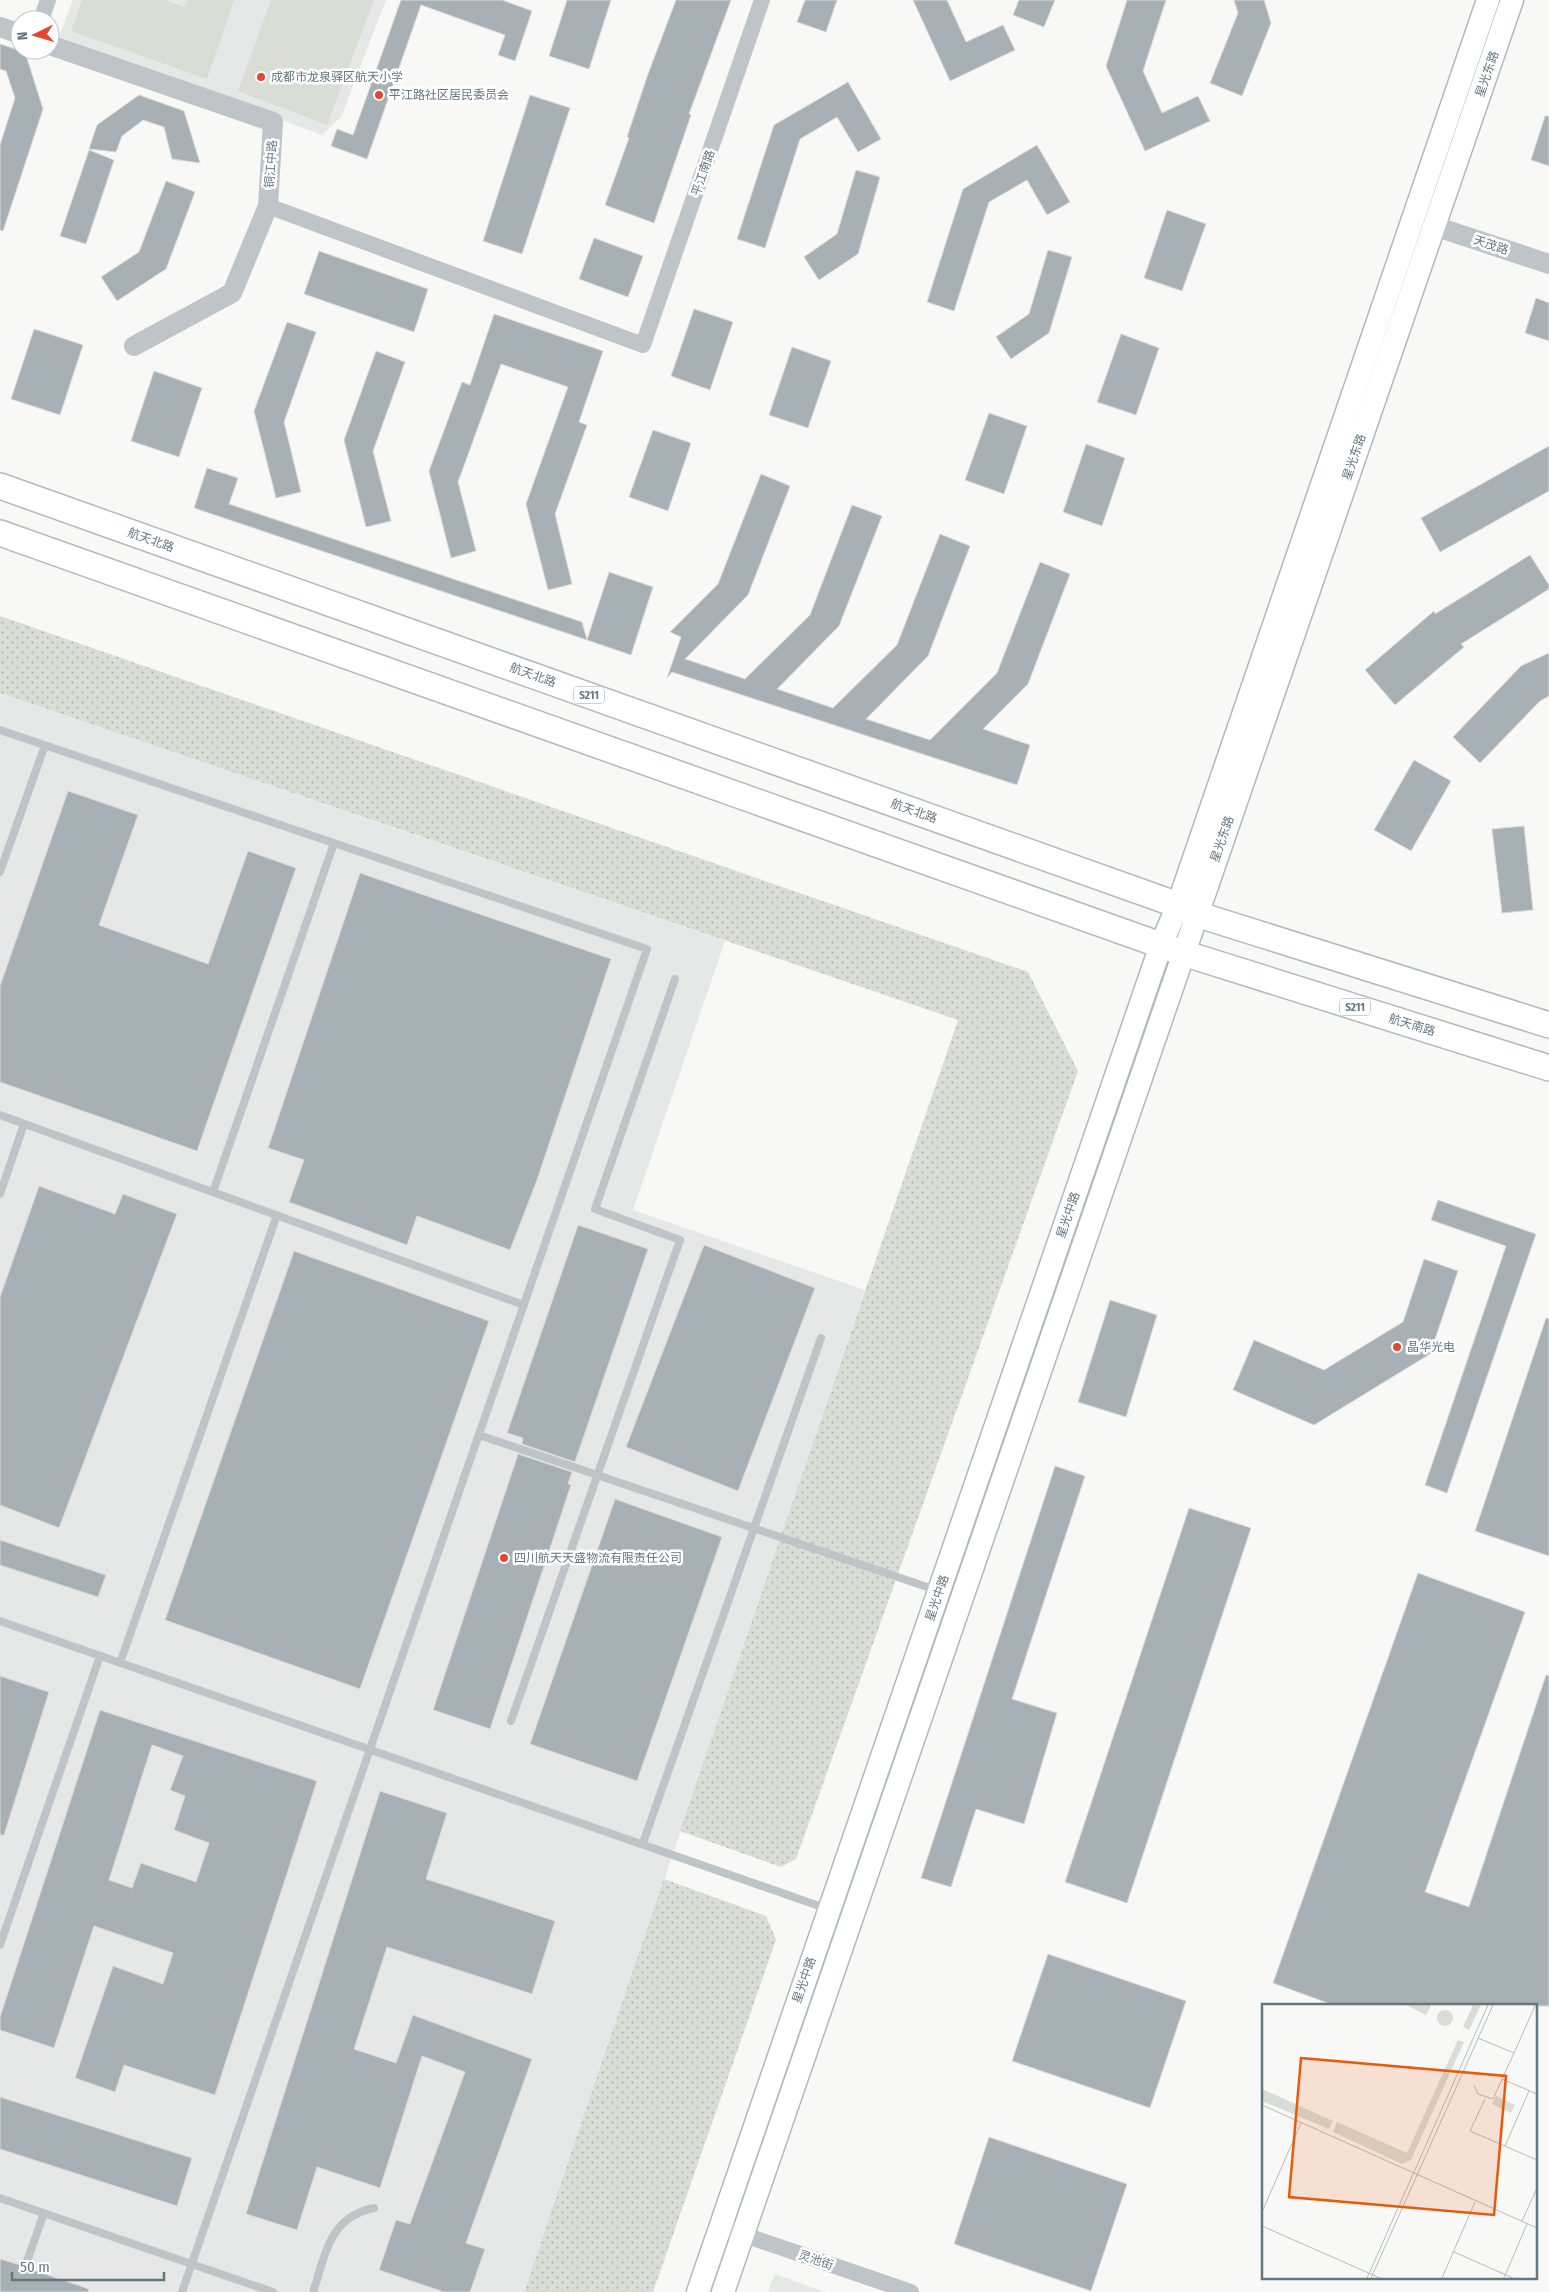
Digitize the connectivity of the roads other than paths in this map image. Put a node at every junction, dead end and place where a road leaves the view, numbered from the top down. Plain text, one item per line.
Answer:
1 (762, 0) edge
2 (1488, 0) edge
3 (1512, 0) edge
4 (60, 48) edge
5 (268, 206) junction
6 (1434, 226) junction
7 (1549, 264) edge
8 (134, 346) dead end
9 (0, 486) edge
10 (0, 533) edge
11 (0, 730) edge
12 (45, 745) junction
13 (334, 843) junction
14 (0, 872) edge
15 (1187, 909) junction
16 (1172, 949) junction
17 (675, 979) dead end
18 (1549, 1025) edge
19 (1549, 1068) edge
20 (0, 1115) edge
21 (24, 1124) junction
22 (213, 1192) junction
23 (0, 1194) edge
24 (277, 1216) junction
25 (524, 1305) junction
26 (821, 1338) dead end
27 (479, 1435) junction
28 (597, 1476) junction
29 (753, 1529) junction
30 (939, 1591) junction
31 (0, 1621) edge
32 (100, 1656) junction
33 (120, 1663) junction
34 (511, 1721) dead end
35 (370, 1749) junction
36 (643, 1843) junction
37 (828, 1909) junction
38 (0, 1945) edge
39 (0, 2198) edge
40 (374, 2208) dead end
41 (44, 2213) junction
42 (721, 2227) junction
43 (742, 2235) junction
44 (192, 2264) junction
45 (25, 2267) dead end
46 (182, 2292) edge
47 (273, 2292) edge
48 (313, 2292) edge
49 (698, 2292) edge
50 (723, 2292) edge
51 (912, 2292) edge

1 - 5 street, 平江南路
2 - 15 main road, 星光东路
3 - 6 main road, 星光东路
4 - 5 street, 铜江中路
5 - 8 street, 铜江中路
6 - 7 street, 天茂路
6 - 15 main road, 星光东路
9 - 15 main road, 航天北路 / S211
10 - 16 main road, S211
11 - 12 lane
12 - 13 lane
12 - 14 lane
13 - 22 lane
13 - 25 lane
15 - 16 main road, 星光中路
15 - 18 main road, S211
16 - 19 main road, 航天南路 / S211
16 - 30 main road, 星光中路
16 - 43 main road, 星光中路
17 - 28 lane
20 - 21 lane
21 - 22 lane
21 - 23 lane
22 - 24 lane
24 - 25 lane
24 - 33 lane
25 - 27 lane
26 - 29 lane
27 - 28 lane
27 - 35 lane
28 - 29 lane
28 - 34 lane
29 - 30 lane
29 - 36 lane
30 - 37 main road, 星光中路
31 - 32 lane
32 - 33 lane
32 - 38 lane
33 - 35 lane
35 - 36 lane
35 - 44 lane
36 - 37 lane
37 - 42 main road, 星光中路
39 - 41 lane
40 - 48 lane
41 - 44 lane
41 - 45 lane
42 - 43 street, 灵池街
42 - 49 main road, 星光中路
43 - 50 main road, 星光中路
43 - 51 street, 灵池街
44 - 46 lane
44 - 47 lane

